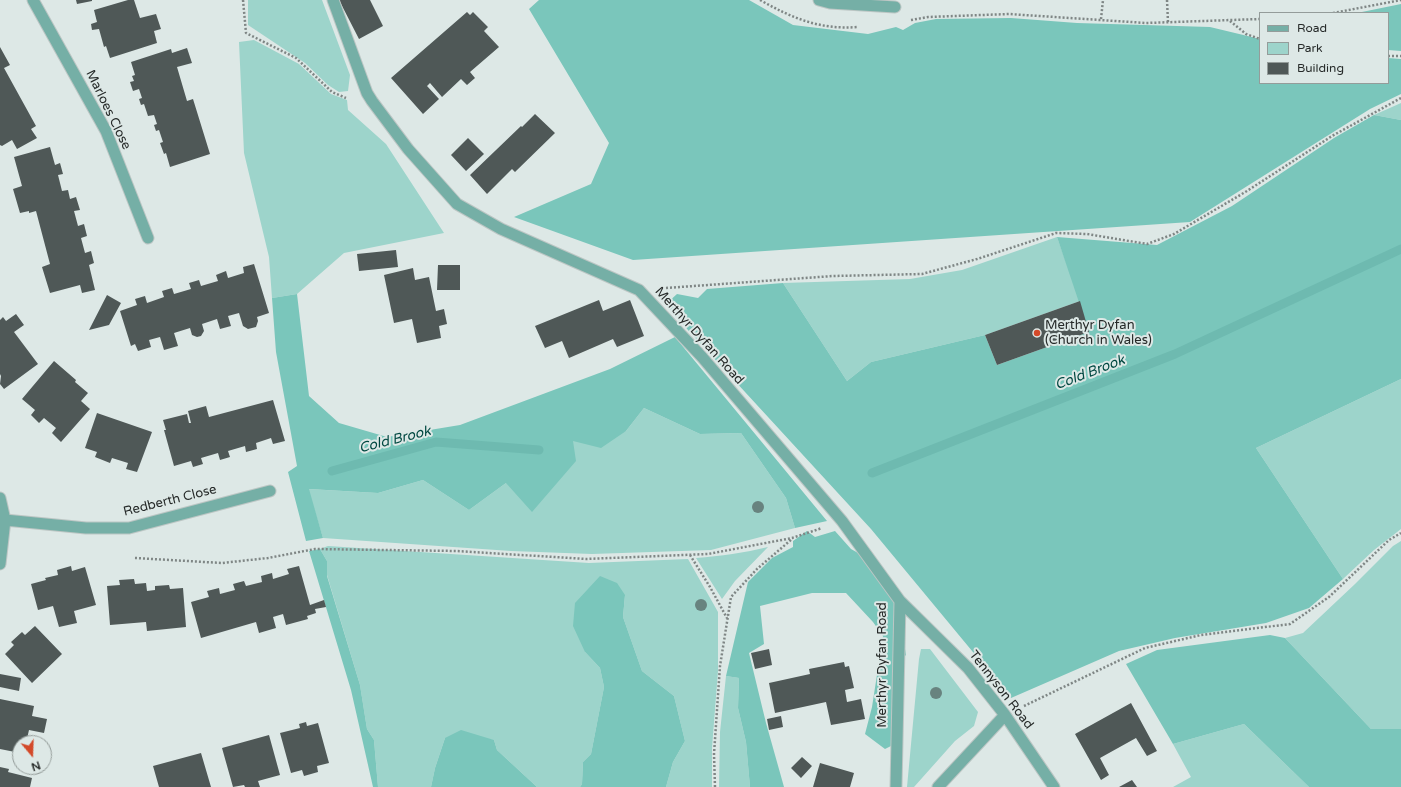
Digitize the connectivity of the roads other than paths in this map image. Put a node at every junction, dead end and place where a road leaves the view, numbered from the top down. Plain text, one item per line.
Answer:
1 (33, 0) edge
2 (333, 0) edge
3 (819, 0) edge
4 (895, 7) dead end
5 (148, 238) dead end
6 (270, 491) dead end
7 (0, 498) edge
8 (5, 520) junction
9 (0, 564) edge
10 (900, 601) junction
11 (1005, 715) junction
12 (896, 787) edge
13 (938, 787) edge
14 (1054, 787) edge

1 - 5 street, Marloes Close
2 - 10 street, Merthyr Dyfan Road
3 - 4 street
6 - 8 street, Redberth Close
7 - 8 street
8 - 9 street
10 - 11 street, Tennyson Road
10 - 12 street, Merthyr Dyfan Road
11 - 13 street
11 - 14 street, Tennyson Road

